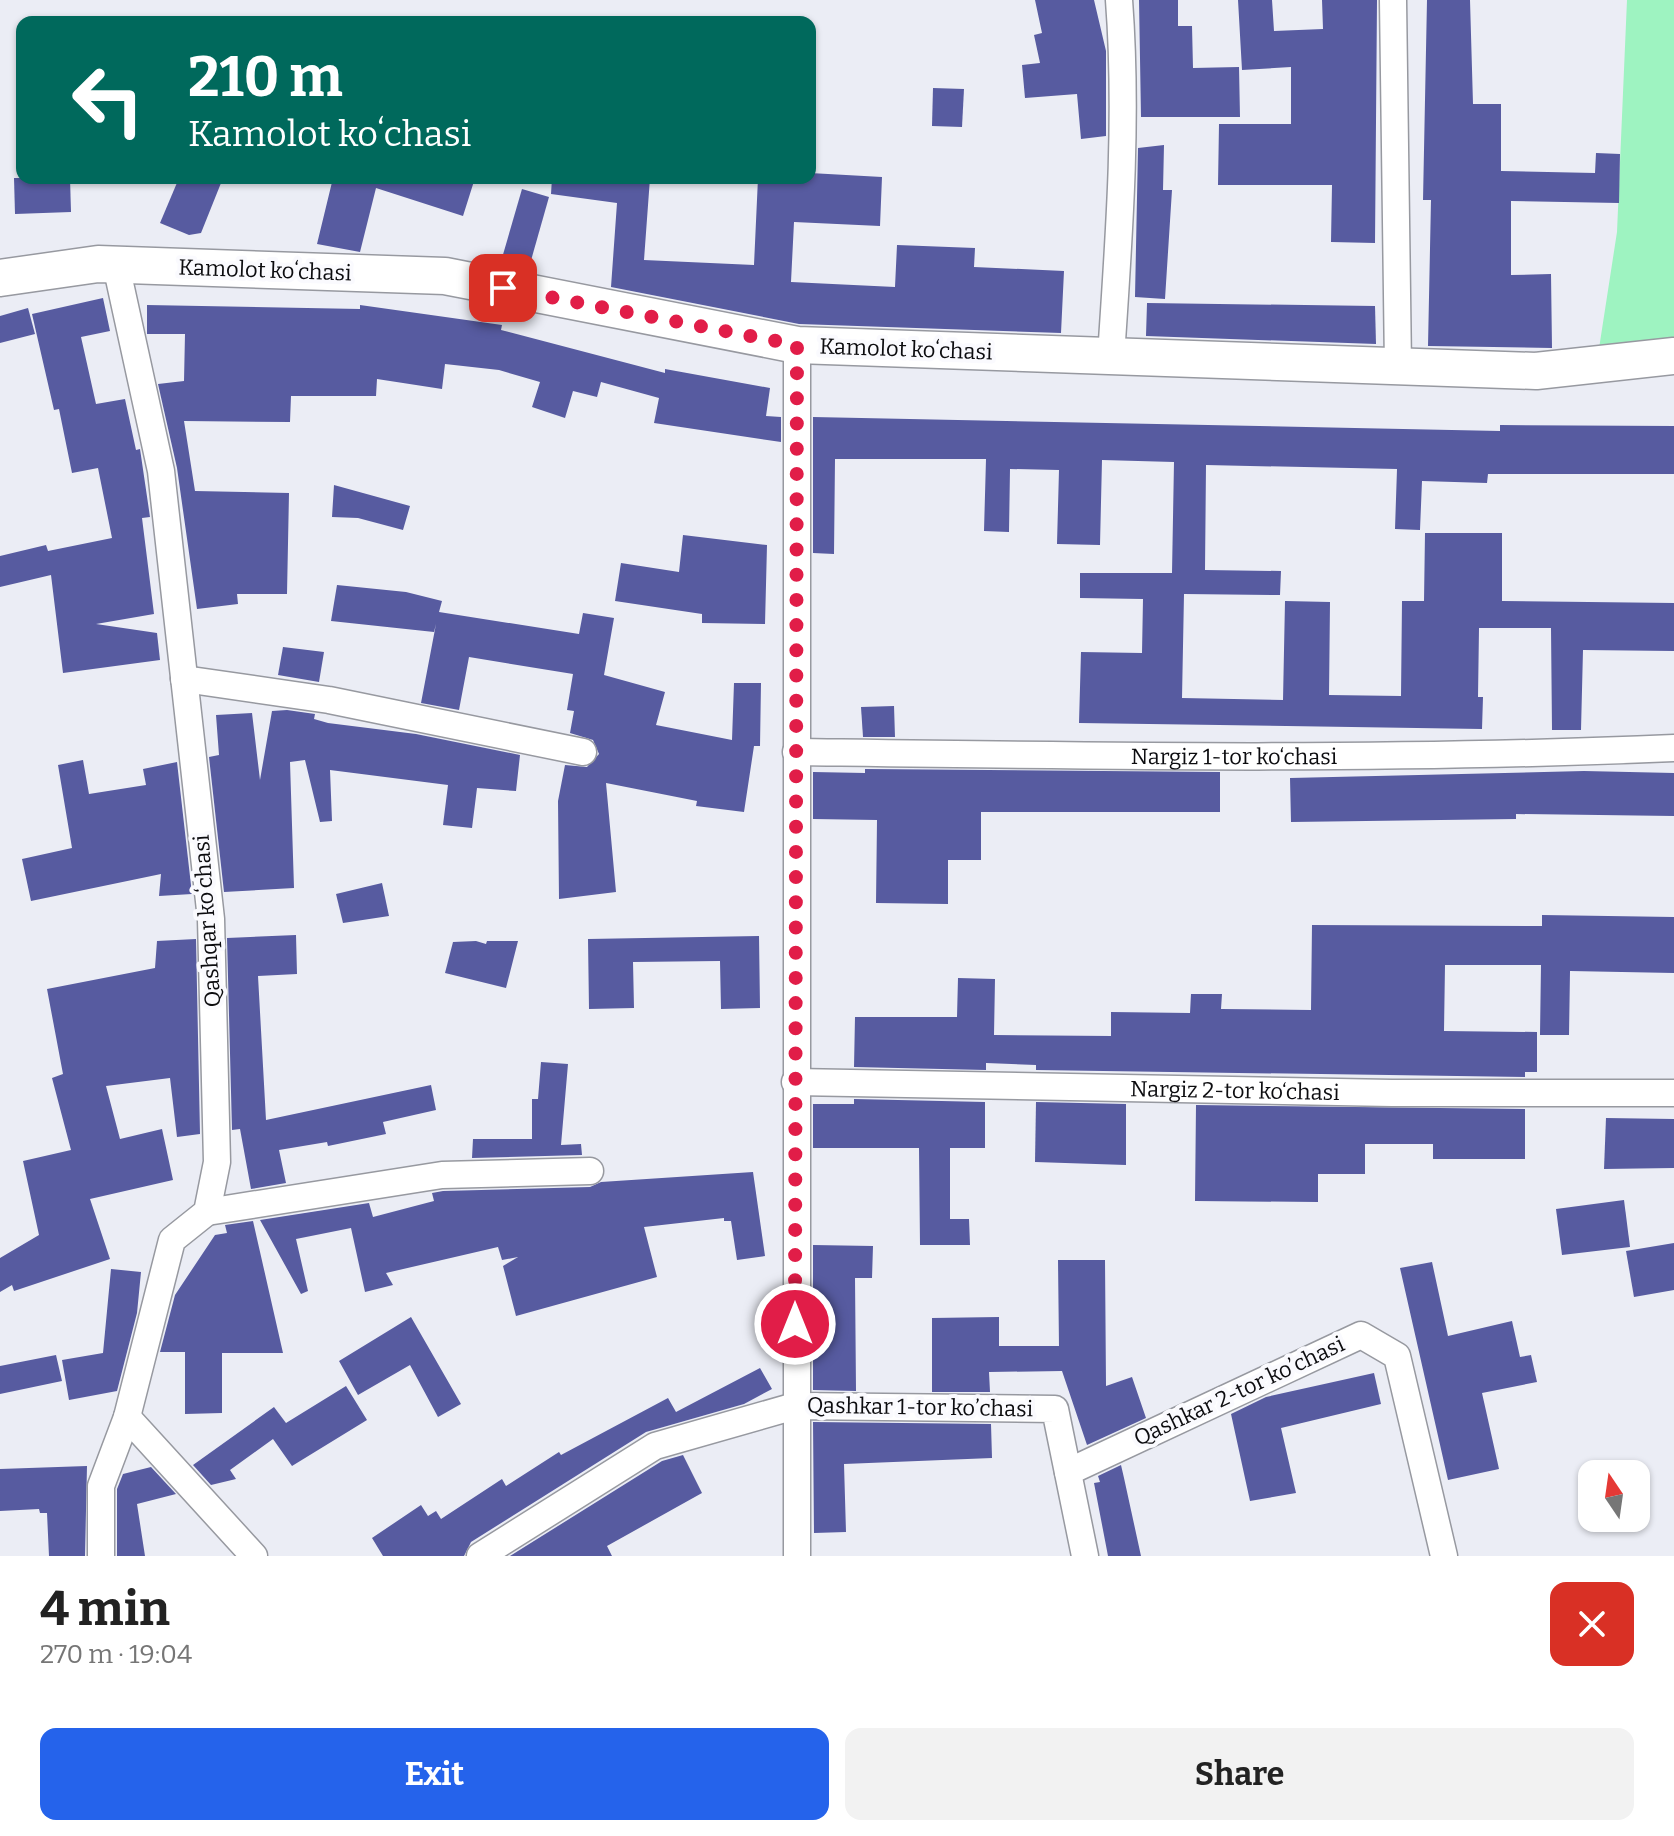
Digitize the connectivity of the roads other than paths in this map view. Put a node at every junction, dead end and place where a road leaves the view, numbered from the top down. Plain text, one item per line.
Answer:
1 (1119, 0) edge
2 (1393, 0) edge
3 (116, 265) junction
4 (0, 278) edge
5 (797, 345) junction
6 (1111, 356) junction
7 (1674, 356) edge
8 (1398, 367) junction
9 (184, 679) junction
10 (1674, 748) edge
11 (583, 752) dead end
12 (796, 752) junction
13 (795, 1082) junction
14 (1674, 1093) edge
15 (590, 1171) dead end
16 (207, 1212) junction
17 (795, 1406) junction
18 (127, 1417) junction
19 (1068, 1472) junction
20 (101, 1556) edge
21 (254, 1556) edge
22 (480, 1556) edge
23 (797, 1556) edge
24 (1085, 1556) edge
25 (1444, 1556) edge

1 - 6 street
2 - 8 street
3 - 4 street, Kamolot koʻchasi
3 - 5 street, Kamolot koʻchasi
3 - 9 street, Qashqar koʻchasi
5 - 6 street, Kamolot koʻchasi
5 - 12 street
6 - 8 street, Kamolot koʻchasi
7 - 8 street, Kamolot koʻchasi
9 - 11 street
9 - 16 street, Qashqar koʻchasi
10 - 12 street, Nargiz 1-tor ko‘chasi
12 - 13 street
13 - 14 street, Nargiz 2-tor ko‘chasi
13 - 17 street
15 - 16 street
16 - 18 street
17 - 19 street, Qashkar 1-tor koʼchasi
17 - 22 street, Qashkar 1-tor koʼchasi
17 - 23 street
18 - 20 street
18 - 21 street
19 - 24 street, Qashkar 1-tor koʼchasi
19 - 25 street, Qashkar 2-tor koʼchasi

